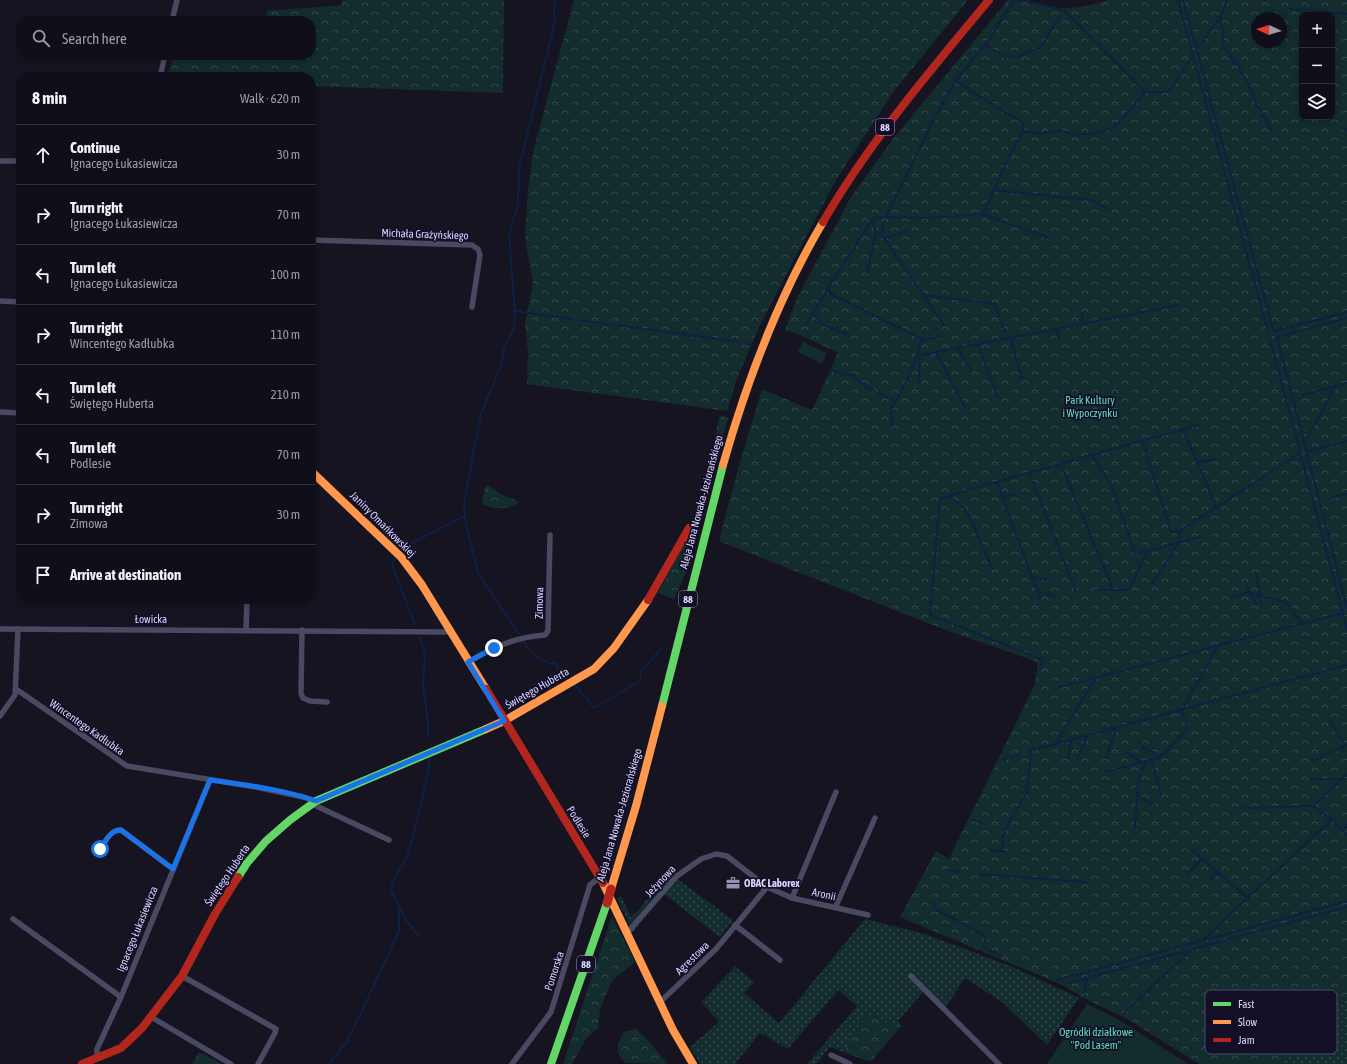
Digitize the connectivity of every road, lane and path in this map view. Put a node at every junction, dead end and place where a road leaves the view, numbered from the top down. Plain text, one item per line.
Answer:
1 (177, 0) edge
2 (989, 0) edge
3 (173, 16) edge
4 (164, 60) edge
5 (161, 72) edge
6 (0, 161) edge
7 (16, 161) edge
8 (316, 240) edge
9 (0, 301) edge
10 (16, 302) edge
11 (472, 308) dead end
12 (0, 412) edge
13 (16, 413) edge
14 (316, 476) edge
15 (689, 528) dead end
16 (550, 535) dead end
17 (247, 604) edge
18 (0, 629) edge
19 (18, 629) junction
20 (246, 630) junction
21 (302, 630) junction
22 (450, 632) junction
23 (468, 662) junction
24 (16, 688) junction
25 (327, 702) dead end
26 (0, 716) edge
27 (504, 721) junction
28 (210, 780) junction
29 (836, 792) dead end
30 (314, 803) junction
31 (876, 818) dead end
32 (389, 840) dead end
33 (100, 849) dead end
34 (716, 854) joint
35 (173, 869) junction
36 (600, 877) junction
37 (767, 886) junction
38 (792, 898) junction
39 (836, 906) junction
40 (868, 915) dead end
41 (13, 919) dead end
42 (735, 925) junction
43 (627, 933) junction
44 (780, 960) dead end
45 (182, 976) junction
46 (911, 976) dead end
47 (120, 997) junction
48 (660, 1002) junction
49 (150, 1017) junction
50 (831, 1056) dead end
51 (97, 1057) junction
52 (82, 1064) edge
53 (231, 1064) edge
54 (258, 1064) edge
55 (512, 1064) edge
56 (551, 1064) edge
57 (693, 1064) edge
58 (850, 1064) edge
59 (999, 1064) edge

1 - 3 street
2 - 56 street, Aleja Jana Nowaka-Jeziorańskiego / 88, bridge
4 - 5 street
6 - 7 street
8 - 11 street, Michała Grażyńskiego
9 - 10 street
12 - 13 street
14 - 22 street, Janiny Omańkowskiej
15 - 27 street, Świętego Huberta
16 - 23 street, Zimowa
17 - 20 street
18 - 19 street, Łowicka
19 - 20 street, Łowicka
19 - 24 street
20 - 21 street, Łowicka
21 - 22 street, Łowicka
21 - 25 street
22 - 23 street, Janiny Omańkowskiej
23 - 27 street, Podlesie
24 - 26 street
24 - 28 street, Wincentego Kadłubka
27 - 30 street, Świętego Huberta
27 - 36 street, Podlesie
28 - 30 street, Wincentego Kadłubka
28 - 35 street, Ignacego Łukasiewicza
29 - 38 street
30 - 32 street
30 - 45 street, Świętego Huberta
31 - 39 street
33 - 35 street
34 - 37 street, Aronii
34 - 43 street, Jeżynowa
35 - 47 street, Ignacego Łukasiewicza
36 - 43 street, Podlesie
36 - 55 street, Pomorska
37 - 38 street, Aronii
37 - 42 street, Agrestowa
38 - 39 street, Aronii
39 - 40 street, Aronii
41 - 47 street
42 - 44 street
42 - 48 street, Agrestowa
43 - 48 street, Podlesie
45 - 49 street, Świętego Huberta
45 - 54 street
46 - 59 street
47 - 51 street, Ignacego Łukasiewicza
48 - 57 street, Podlesie
49 - 51 street, Świętego Huberta
49 - 53 street
50 - 58 street
51 - 52 street, Świętego Huberta

